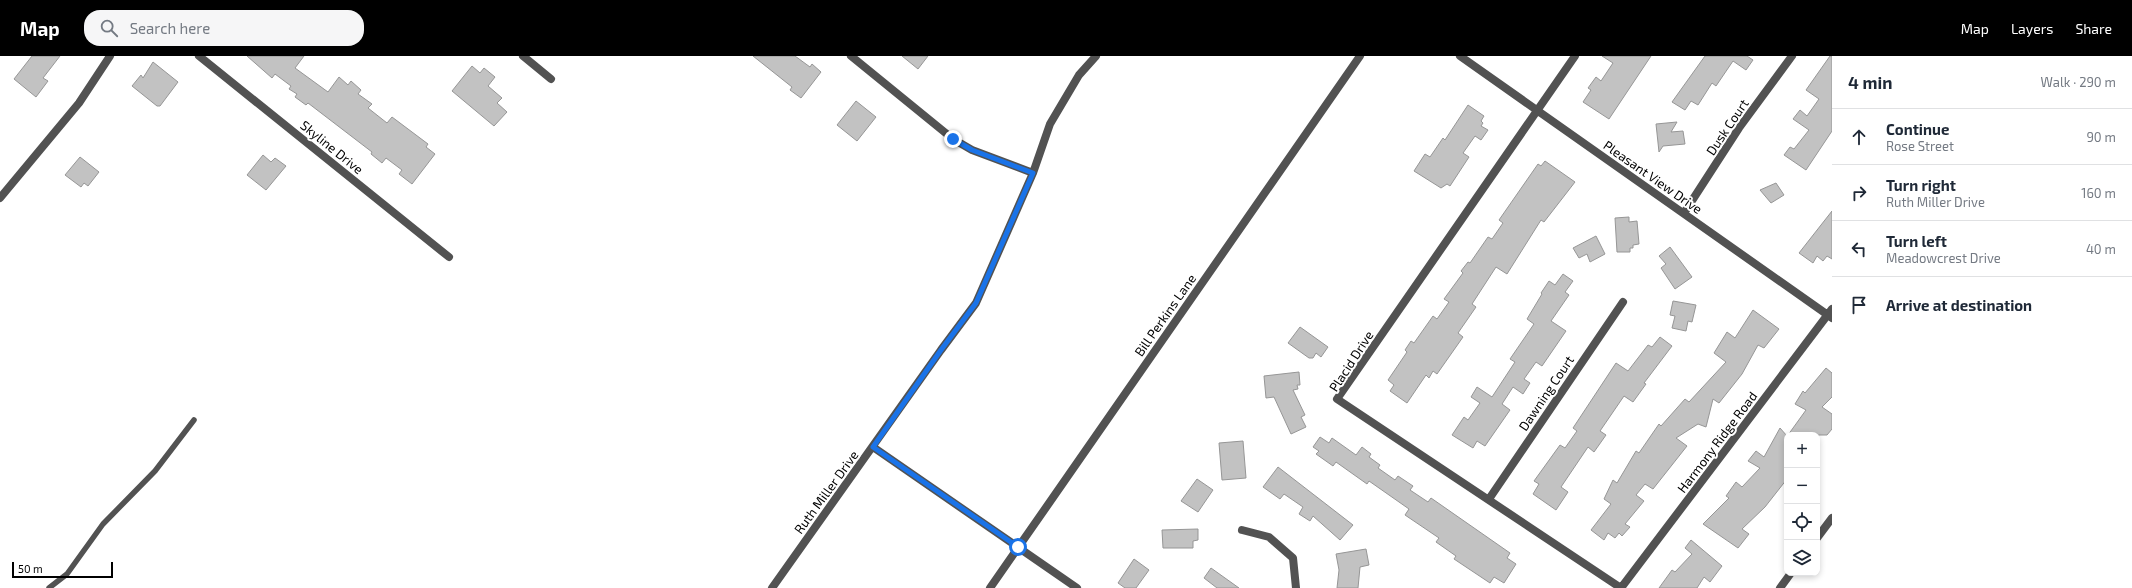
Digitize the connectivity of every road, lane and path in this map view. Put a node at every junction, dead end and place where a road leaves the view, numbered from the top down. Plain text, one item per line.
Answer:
1 (110, 56) edge
2 (199, 56) edge
3 (522, 56) edge
4 (851, 56) edge
5 (1096, 56) edge
6 (1360, 56) edge
7 (1460, 56) edge
8 (1575, 56) edge
9 (1792, 56) edge
10 (551, 79) dead end
11 (1538, 111) junction
12 (1033, 173) junction
13 (0, 198) edge
14 (1684, 213) junction
15 (449, 257) dead end
16 (1623, 302) dead end
17 (1831, 314) edge
18 (194, 420) dead end
19 (873, 447) junction
20 (1489, 498) junction
21 (1832, 518) edge
22 (1242, 530) dead end
23 (1820, 534) edge
24 (1018, 547) junction
25 (1790, 576) edge
26 (49, 588) edge
27 (772, 588) edge
28 (990, 588) edge
29 (1076, 588) edge
30 (1296, 588) edge
31 (1621, 588) edge
32 (1780, 588) edge

1 - 13 street
2 - 15 street, Skyline Drive
3 - 10 street
4 - 12 street
5 - 12 street, Ruth Miller Drive
6 - 24 street, Bill Perkins Lane
7 - 11 street, Pleasant View Drive
8 - 11 street, Placid Drive
9 - 14 street, Dusk Court
11 - 14 street, Pleasant View Drive
11 - 20 street, Placid Drive
12 - 19 street, Ruth Miller Drive
14 - 17 street, Pleasant View Drive
16 - 20 street, Dawning Court
17 - 31 street, Harmony Ridge Road
18 - 26 lane
19 - 24 street
19 - 27 street, Ruth Miller Drive
20 - 31 street, Placid Drive
21 - 23 street
22 - 30 street
24 - 28 street, Bill Perkins Lane
24 - 29 street
25 - 32 street

